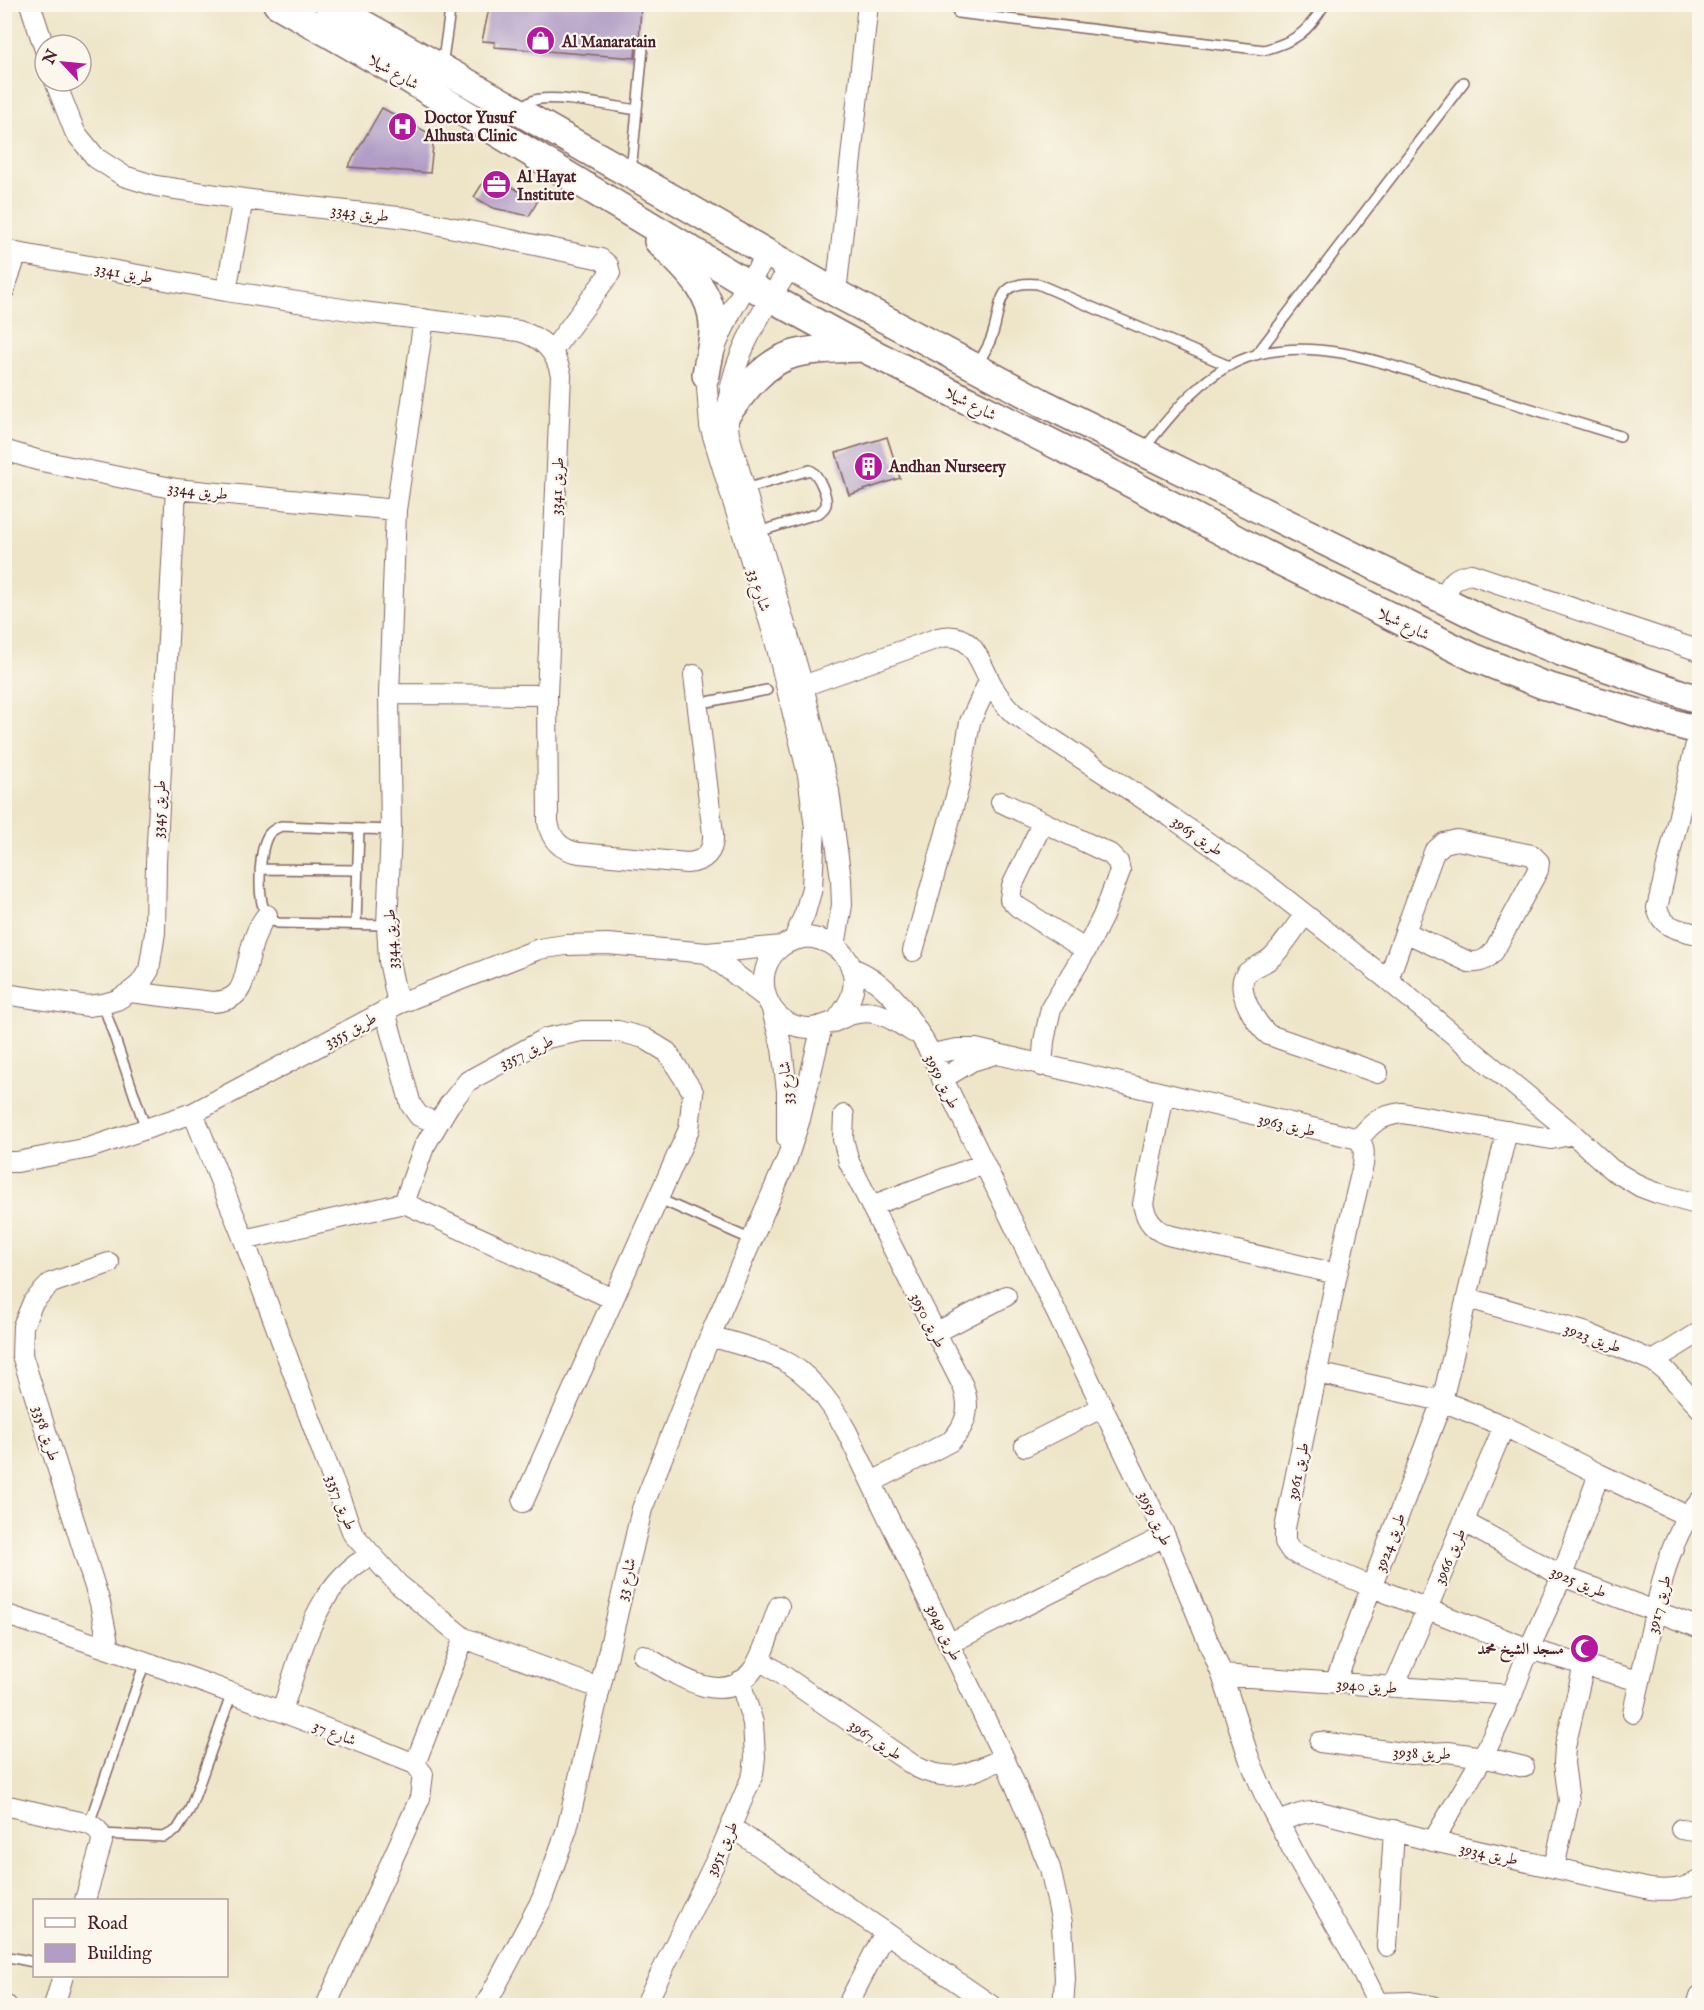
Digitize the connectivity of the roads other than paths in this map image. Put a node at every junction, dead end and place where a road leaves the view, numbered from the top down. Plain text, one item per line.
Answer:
1 (30, 4) edge
2 (277, 4) edge
3 (328, 4) edge
4 (451, 4) edge
5 (868, 4) edge
6 (1325, 4) edge
7 (958, 13) dead end
8 (39, 33) edge
9 (643, 48) dead end
10 (442, 69) junction
11 (1464, 82) dead end
12 (60, 93) edge
13 (637, 110) junction
14 (520, 112) junction
15 (630, 174) junction
16 (243, 199) junction
17 (635, 216) junction
18 (11, 251) edge
19 (780, 260) junction
20 (747, 284) junction
21 (4, 290) edge
22 (226, 291) junction
23 (836, 293) junction
24 (771, 298) junction
25 (424, 319) junction
26 (863, 348) junction
27 (552, 351) junction
28 (1256, 356) junction
29 (1229, 366) junction
30 (976, 368) junction
31 (706, 375) junction
32 (726, 415) junction
33 (1620, 436) dead end
34 (4, 450) edge
35 (1141, 452) junction
36 (176, 489) junction
37 (745, 489) junction
38 (396, 510) junction
39 (758, 532) junction
40 (1442, 600) junction
41 (1700, 651) edge
42 (694, 675) dead end
43 (989, 681) junction
44 (803, 686) junction
45 (767, 690) dead end
46 (389, 694) junction
47 (546, 695) junction
48 (1700, 700) edge
49 (697, 704) junction
50 (1699, 731) edge
51 (1001, 802) dead end
52 (1043, 822) junction
53 (359, 829) junction
54 (391, 830) junction
55 (260, 869) junction
56 (358, 870) junction
57 (267, 915) junction
58 (1305, 915) junction
59 (357, 924) junction
60 (387, 925) junction
61 (1405, 932) junction
62 (1700, 935) edge
63 (788, 943) junction
64 (835, 946) junction
65 (1086, 950) junction
66 (913, 951) dead end
67 (707, 953) junction
68 (851, 968) junction
69 (1388, 980) junction
70 (130, 992) junction
71 (4, 994) edge
72 (769, 1003) junction
73 (103, 1004) junction
74 (391, 1007) junction
75 (829, 1023) junction
76 (921, 1036) junction
77 (931, 1054) junction
78 (995, 1054) junction
79 (1042, 1066) junction
80 (1378, 1073) dead end
81 (942, 1079) junction
82 (1164, 1094) junction
83 (193, 1113) junction
84 (844, 1115) dead end
85 (438, 1123) junction
86 (146, 1129) junction
87 (1507, 1131) junction
88 (1573, 1134) junction
89 (1359, 1139) junction
90 (787, 1159) junction
91 (4, 1162) edge
92 (983, 1164) junction
93 (657, 1198) junction
94 (404, 1203) junction
95 (1700, 1205) edge
96 (871, 1206) junction
97 (244, 1240) junction
98 (752, 1240) junction
99 (109, 1263) dead end
100 (1337, 1274) junction
101 (1006, 1296) dead end
102 (1468, 1298) junction
103 (613, 1299) junction
104 (1700, 1332) edge
105 (935, 1333) junction
106 (710, 1336) junction
107 (1653, 1361) junction
108 (1317, 1373) junction
109 (1442, 1401) junction
110 (1103, 1407) junction
111 (1700, 1408) edge
112 (1504, 1426) junction
113 (1025, 1446) dead end
114 (1599, 1474) junction
115 (872, 1482) junction
116 (523, 1502) dead end
117 (1695, 1511) edge
118 (1464, 1522) junction
119 (1165, 1536) junction
120 (372, 1555) junction
121 (1562, 1576) junction
122 (1372, 1587) junction
123 (779, 1606) dead end
124 (1427, 1608) junction
125 (1656, 1613) junction
126 (4, 1614) edge
127 (1700, 1629) edge
128 (464, 1638) junction
129 (950, 1643) junction
130 (109, 1648) junction
131 (1529, 1649) junction
132 (643, 1655) dead end
133 (759, 1659) junction
134 (145, 1661) junction
135 (1584, 1665) junction
136 (1222, 1676) junction
137 (740, 1681) junction
138 (1639, 1681) junction
139 (1335, 1683) junction
140 (1394, 1687) junction
141 (599, 1688) junction
142 (232, 1692) junction
143 (1512, 1695) junction
144 (282, 1710) junction
145 (1633, 1713) dead end
146 (1320, 1742) dead end
147 (1483, 1757) junction
148 (1004, 1758) junction
149 (415, 1764) junction
150 (1524, 1767) dead end
151 (4, 1805) edge
152 (1279, 1824) junction
153 (731, 1827) junction
154 (95, 1829) junction
155 (1394, 1830) junction
156 (1433, 1840) junction
157 (1554, 1867) junction
158 (1700, 1880) edge
159 (85, 1899) edge
160 (885, 1932) junction
161 (1387, 1946) dead end
162 (4, 1956) edge
163 (33, 1962) edge
164 (63, 1977) edge
165 (1700, 1996) edge
166 (494, 2002) edge
167 (1379, 2004) edge
168 (54, 2006) edge
169 (326, 2006) edge
170 (645, 2006) edge
171 (847, 2006) edge
172 (992, 2006) edge
173 (1063, 2006) edge
174 (1433, 2006) edge
175 (1697, 2006) edge

1 - 8 street
2 - 17 main road, شارع شيلا
3 - 10 main road, شارع شيلا
4 - 10 lane
5 - 23 street
6 - 7 lane
9 - 13 lane
10 - 14 main road, شارع شيلا
11 - 28 lane
12 - 16 street, طريق 3343
13 - 14 lane
13 - 15 lane
14 - 15 main road, شارع شيلا
15 - 19 main road, شارع شيلا
16 - 22 street
16 - 27 street, طريق 3343
17 - 20 main road, شارع شيلا
17 - 31 main road
18 - 21 street
18 - 22 street, طريق 3341
19 - 20 street, شارع 33
19 - 23 main road, شارع شيلا
19 - 24 street, شارع 33
20 - 24 main road, شارع شيلا
20 - 31 street, شارع 33
22 - 25 street, طريق 3341
23 - 30 main road, شارع شيلا
24 - 26 main road, شارع شيلا
24 - 32 street, شارع 33
25 - 27 street, طريق 3341
25 - 38 street, طريق 3344
26 - 32 main road
26 - 50 main road, شارع شيلا
27 - 47 street, طريق 3341
28 - 29 lane
28 - 33 lane
29 - 30 lane
29 - 35 lane
30 - 35 main road, شارع شيلا
31 - 63 street, شارع 33
32 - 37 street, شارع 33
34 - 36 street, طريق 3344
35 - 40 main road, شارع شيلا
36 - 38 street, طريق 3344
36 - 70 street, طريق 3345
37 - 39 street, شارع 33
37 - 39 lane
38 - 46 street, طريق 3344
39 - 44 street, شارع 33
40 - 41 street
40 - 48 main road, شارع شيلا
42 - 49 street, طريق 3341
43 - 44 street, طريق 3965
43 - 58 street, طريق 3965
43 - 66 street
44 - 64 street, شارع 33
45 - 49 lane
46 - 47 street
46 - 54 street, طريق 3344
47 - 49 street, طريق 3341
50 - 62 street
51 - 52 street
52 - 65 street
52 - 65 street
53 - 54 lane
53 - 55 lane
53 - 56 lane
54 - 60 street, طريق 3344
55 - 56 lane
55 - 57 lane
56 - 59 lane
57 - 59 lane
57 - 70 street
58 - 69 street, طريق 3965
58 - 80 street
59 - 60 lane
60 - 74 street, طريق 3344
61 - 61 street
61 - 69 street
63 - 64 street
63 - 67 street, طريق 3355
63 - 72 street
64 - 68 street
65 - 79 street
67 - 72 street
67 - 74 street, طريق 3355
68 - 75 street
68 - 76 street, طريق 3959
69 - 88 street, طريق 3965
70 - 73 street, طريق 3345
71 - 73 street, طريق 3345
72 - 75 street
72 - 90 street, شارع 33
73 - 86 lane
74 - 83 street, طريق 3355
74 - 85 street, طريق 3344
75 - 76 street, طريق 3959
75 - 90 street, شارع 33
76 - 77 street, طريق 3959
77 - 78 street, طريق 3963
77 - 81 street, طريق 3959
78 - 79 street, طريق 3963
78 - 81 street
79 - 82 street, طريق 3963
81 - 92 street, طريق 3959
82 - 89 street, طريق 3963
82 - 100 street
83 - 86 street, طريق 3355
83 - 97 street, طريق 3357
84 - 96 street, طريق 3950
85 - 93 street, طريق 3357
85 - 94 street, طريق 3357
86 - 91 street, طريق 3355
87 - 88 street
87 - 89 street
87 - 102 street
88 - 95 street
89 - 100 street, طريق 3961
90 - 98 street, شارع 33
92 - 96 street
92 - 110 street, طريق 3959
93 - 98 lane
93 - 103 street, طريق 3357
94 - 97 street
94 - 103 street
96 - 105 street, طريق 3950
97 - 120 street, طريق 3357
98 - 106 street, شارع 33
99 - 130 street, طريق 3358
100 - 108 street, طريق 3961
101 - 105 street
102 - 107 street, طريق 3923
102 - 109 street
103 - 116 street, طريق 3357
104 - 107 street
105 - 115 street, طريق 3950
106 - 115 street, طريق 3949
106 - 141 street, شارع 33
107 - 111 street, طريق 3923
108 - 109 street
108 - 122 street, طريق 3961
109 - 112 street
109 - 122 street, طريق 3924
110 - 113 street
110 - 119 street, طريق 3959
112 - 114 street
112 - 118 street, طريق 3966
114 - 117 street
114 - 121 street
115 - 129 street, طريق 3949
117 - 125 street, طريق 3917
118 - 121 street, طريق 3925
118 - 124 street, طريق 3966
119 - 129 street
119 - 136 street, طريق 3959
120 - 128 street, طريق 3357
120 - 144 street
121 - 125 street, طريق 3925
121 - 131 street
122 - 124 street, طريق 3961
122 - 139 street, طريق 3924
123 - 133 street
124 - 131 street, طريق 3961
124 - 140 street, طريق 3966
125 - 127 street, طريق 3925
125 - 138 street, طريق 3917
126 - 130 street, شارع 37
128 - 141 street, طريق 3357
128 - 149 street
129 - 148 street, طريق 3949
130 - 134 street, شارع 37
131 - 135 street, طريق 3961
131 - 143 street
132 - 137 street
133 - 137 street
133 - 148 street, طريق 3967
134 - 142 street, شارع 37
134 - 154 lane
135 - 138 street, طريق 3961
135 - 157 street
136 - 139 street, طريق 3940
136 - 152 street, طريق 3959
137 - 153 street, طريق 3951
138 - 145 street, طريق 3917
139 - 140 street, طريق 3940
140 - 143 street, طريق 3940
141 - 166 street, شارع 33
142 - 144 street, شارع 37
142 - 154 lane
143 - 147 street
144 - 149 street, شارع 37
146 - 147 street, طريق 3938
147 - 150 street, طريق 3938
147 - 156 street
148 - 173 street, طريق 3949
149 - 169 street
151 - 154 street
152 - 155 street, طريق 3934
152 - 167 street, طريق 3959
153 - 160 street
153 - 170 street, طريق 3951
154 - 159 street
155 - 156 street, طريق 3934
155 - 161 street
156 - 157 street, طريق 3934
157 - 158 street, طريق 3934
160 - 171 street
160 - 172 street
162 - 163 lane
164 - 168 street
165 - 175 street
167 - 174 street

